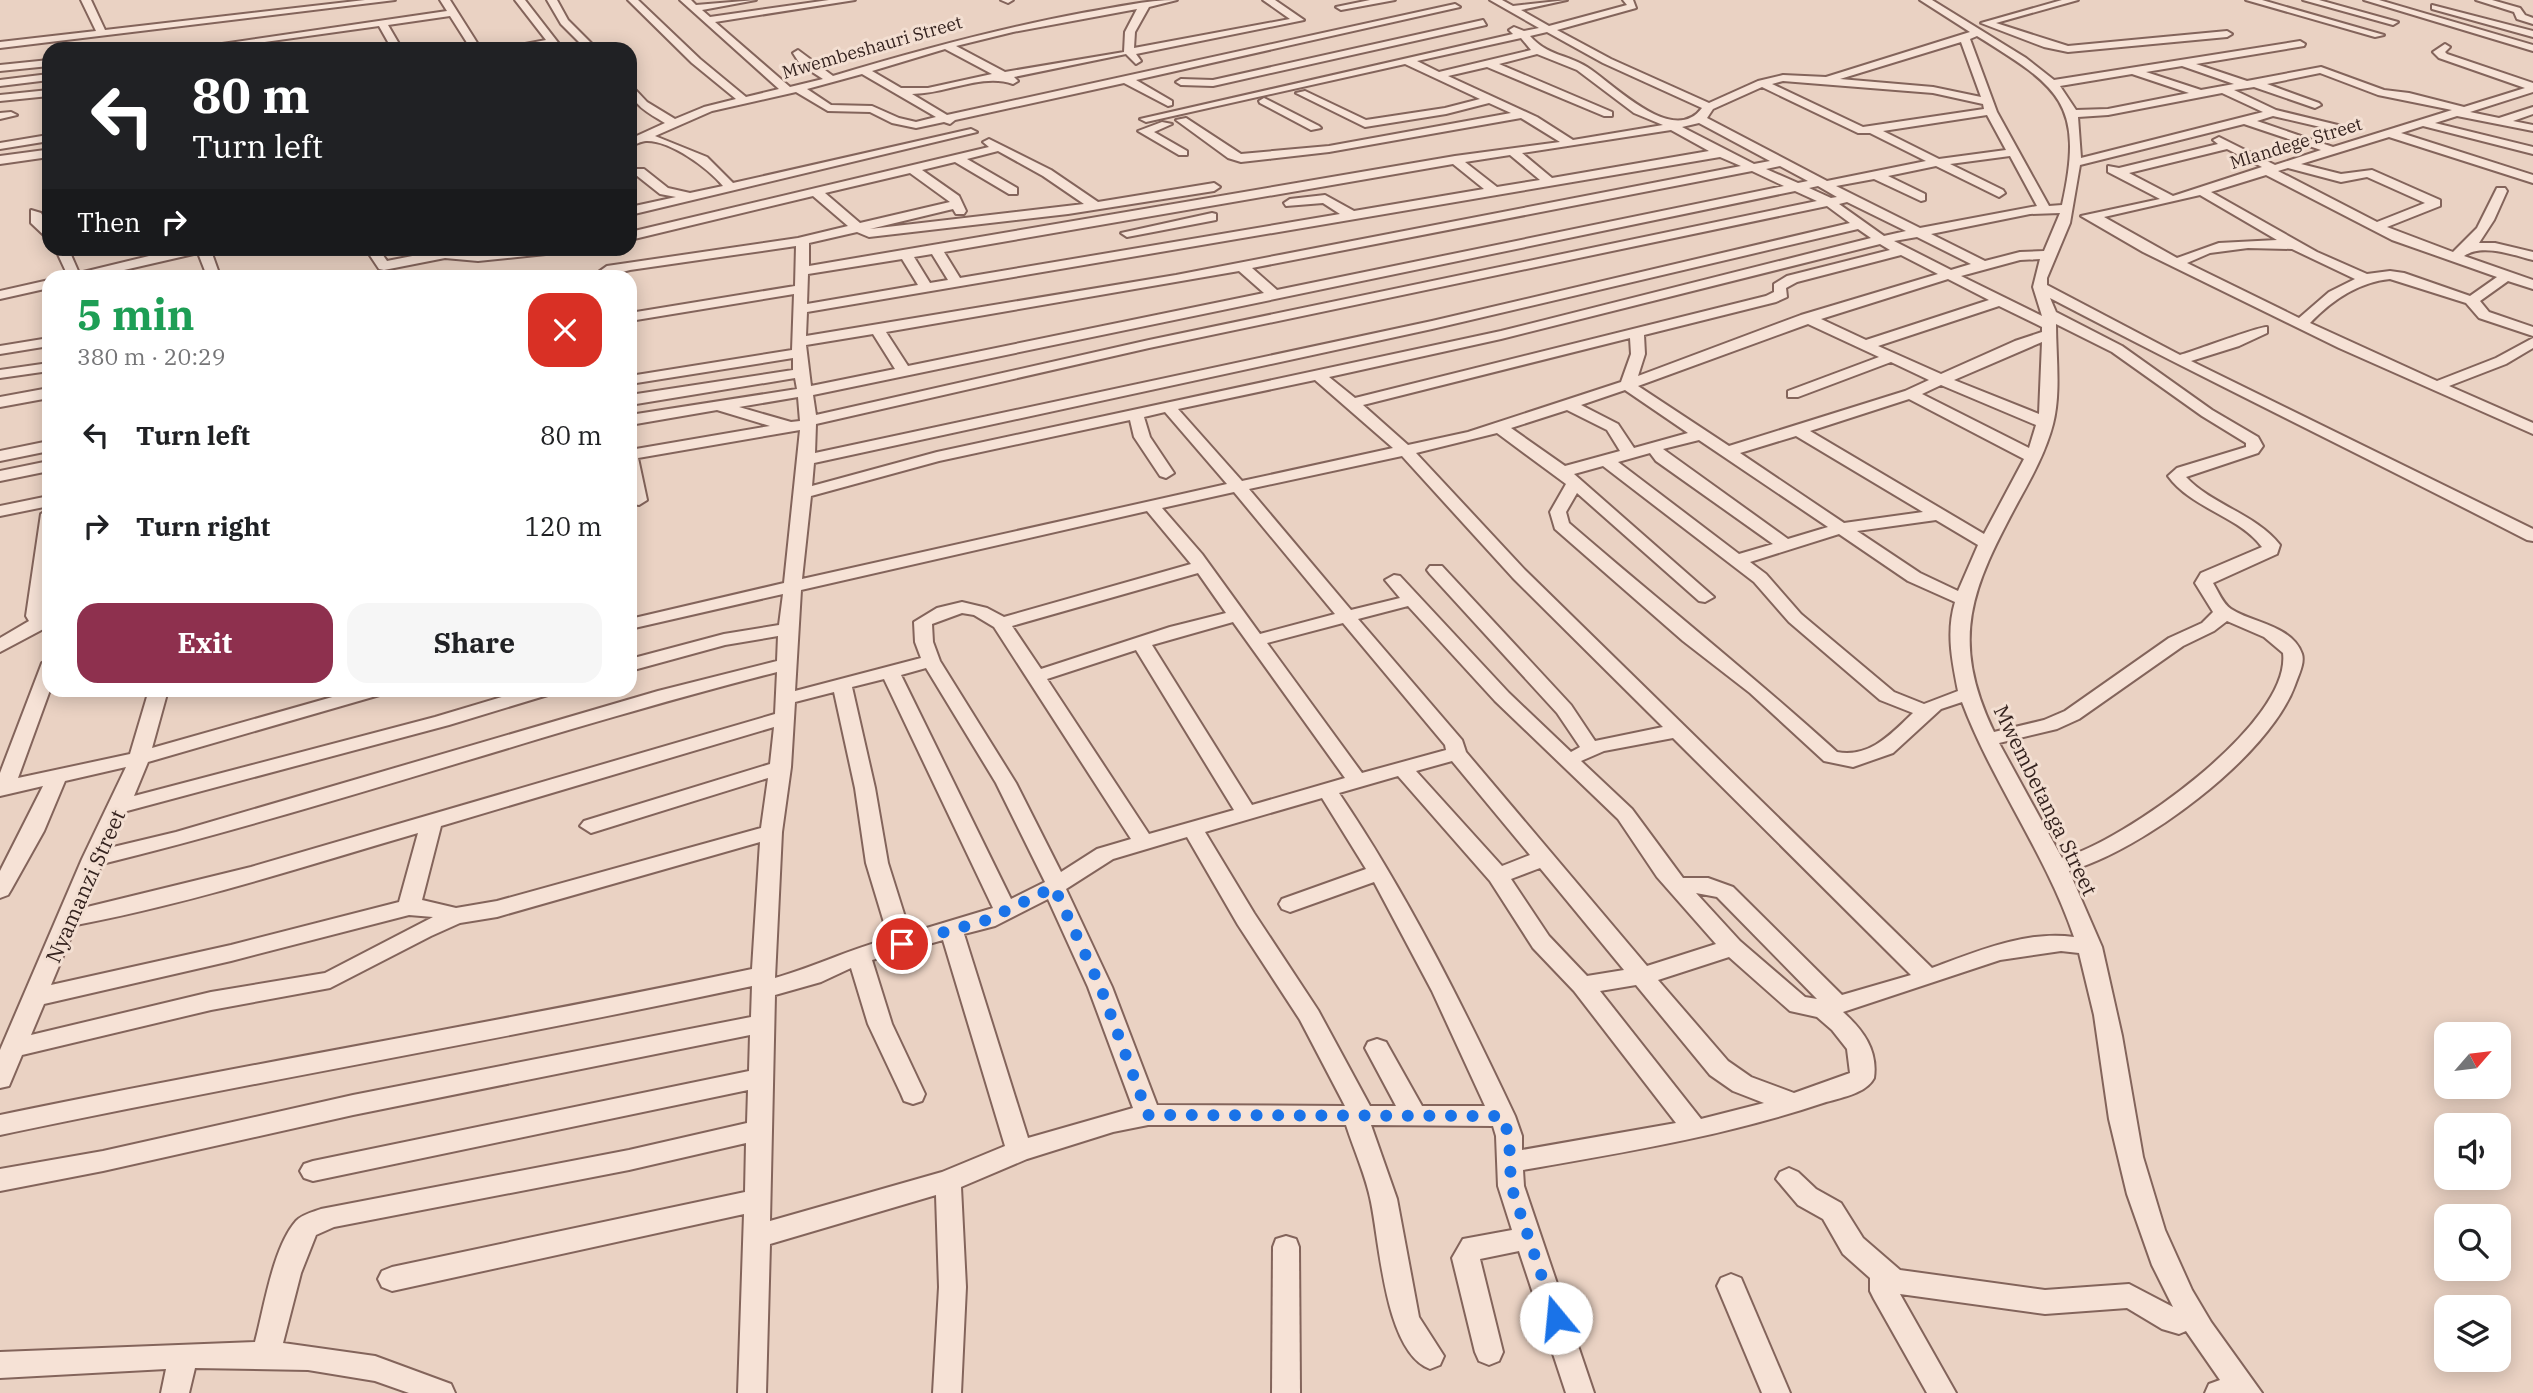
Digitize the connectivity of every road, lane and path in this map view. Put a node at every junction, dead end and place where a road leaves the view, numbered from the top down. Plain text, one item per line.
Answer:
1 (86, 0) edge
2 (390, 0) edge
3 (445, 0) edge
4 (520, 0) edge
5 (552, 0) edge
6 (633, 0) edge
7 (744, 0) edge
8 (850, 0) edge
9 (1172, 0) edge
10 (1268, 0) edge
11 (1328, 0) edge
12 (1390, 0) edge
13 (1495, 0) edge
14 (1562, 0) edge
15 (1629, 0) edge
16 (1925, 0) edge
17 (2073, 0) edge
18 (2251, 0) edge
19 (2308, 0) edge
20 (2369, 0) edge
21 (2481, 0) edge
22 (270, 1) edge
23 (2460, 1) edge
24 (1145, 2) edge
25 (689, 4) edge
26 (1452, 4) edge
27 (2427, 4) dead end
28 (1945, 6) edge
29 (1340, 7) junction
30 (2440, 8) junction
31 (1510, 9) junction
32 (270, 13) junction
33 (452, 13) junction
34 (706, 20) junction
35 (1362, 20) dead end
36 (2533, 21) edge
37 (2393, 22) dead end
38 (382, 23) junction
39 (1483, 23) junction
40 (1545, 28) junction
41 (1974, 30) junction
42 (102, 33) junction
43 (117, 33) junction
44 (1520, 33) junction
45 (2227, 34) dead end
46 (2533, 34) edge
47 (2379, 35) dead end
48 (116, 42) edge
49 (270, 42) edge
50 (393, 42) edge
51 (471, 42) edge
52 (552, 42) edge
53 (585, 42) edge
54 (2300, 44) dead end
55 (0, 45) edge
56 (946, 46) junction
57 (2445, 47) dead end
58 (2533, 48) edge
59 (1127, 49) junction
60 (1538, 51) junction
61 (42, 52) edge
62 (798, 52) dead end
63 (0, 55) edge
64 (1407, 61) junction
65 (1488, 63) junction
66 (2183, 63) junction
67 (42, 64) edge
68 (1420, 67) junction
69 (0, 68) edge
70 (864, 71) junction
71 (2130, 71) junction
72 (1161, 72) junction
73 (1913, 72) junction
74 (1440, 75) junction
75 (1001, 76) junction
76 (42, 78) edge
77 (832, 80) junction
78 (1124, 80) junction
79 (1822, 81) junction
80 (1181, 82) junction
81 (1762, 82) junction
82 (0, 83) edge
83 (1108, 83) junction
84 (2249, 83) junction
85 (2052, 84) junction
86 (2533, 88) edge
87 (2223, 89) junction
88 (793, 90) junction
89 (896, 90) junction
90 (1301, 93) junction
91 (2202, 93) junction
92 (42, 94) edge
93 (1128, 95) dead end
94 (637, 96) edge
95 (1205, 96) dead end
96 (0, 98) edge
97 (1030, 99) junction
98 (1491, 99) junction
99 (1264, 100) junction
100 (745, 101) junction
101 (1168, 103) dead end
102 (2315, 105) dead end
103 (1709, 107) junction
104 (1989, 107) junction
105 (2533, 110) edge
106 (2460, 111) junction
107 (2273, 113) junction
108 (1522, 114) junction
109 (1608, 114) dead end
110 (2071, 114) junction
111 (944, 118) junction
112 (1146, 119) dead end
113 (1700, 119) junction
114 (1182, 120) junction
115 (2246, 121) junction
116 (2500, 121) junction
117 (1538, 122) junction
118 (2423, 123) junction
119 (674, 124) junction
120 (1365, 124) junction
121 (1675, 126) junction
122 (1315, 128) dead end
123 (2533, 128) edge
124 (2342, 130) dead end
125 (1874, 131) junction
126 (20, 132) dead end
127 (971, 132) junction
128 (2202, 132) junction
129 (2389, 133) junction
130 (1556, 134) junction
131 (0, 135) edge
132 (646, 137) junction
133 (42, 139) edge
134 (637, 140) edge
135 (1571, 144) junction
136 (0, 145) edge
137 (1476, 145) dead end
138 (2228, 145) junction
139 (1344, 146) junction
140 (998, 148) junction
141 (1389, 150) dead end
142 (2331, 150) junction
143 (1513, 151) junction
144 (2533, 151) edge
145 (2015, 152) junction
146 (1183, 153) dead end
147 (1721, 153) junction
148 (42, 155) edge
149 (958, 159) junction
150 (1455, 160) junction
151 (2083, 161) junction
152 (1782, 162) junction
153 (1940, 162) junction
154 (1, 166) edge
155 (2274, 167) junction
156 (1752, 168) junction
157 (913, 169) junction
158 (640, 172) dead end
159 (2118, 172) junction
160 (1874, 174) junction
161 (2533, 179) edge
162 (1548, 181) junction
163 (1824, 183) junction
164 (730, 187) junction
165 (1214, 187) dead end
166 (1798, 188) junction
167 (1013, 191) dead end
168 (1494, 191) junction
169 (2201, 191) junction
170 (2501, 191) dead end
171 (816, 192) junction
172 (1999, 193) dead end
173 (697, 195) junction
174 (1921, 197) dead end
175 (1849, 198) junction
176 (2172, 200) junction
177 (1829, 202) junction
178 (956, 204) junction
179 (1096, 206) junction
180 (2044, 208) junction
181 (637, 209) edge
182 (1532, 209) junction
183 (2066, 212) junction
184 (35, 213) dead end
185 (1351, 215) junction
186 (2094, 216) junction
187 (968, 220) junction
188 (1629, 223) junction
189 (1859, 225) junction
190 (856, 227) junction
191 (2375, 227) junction
192 (42, 228) edge
193 (1127, 233) dead end
194 (1919, 233) junction
195 (637, 234) edge
196 (1570, 236) junction
197 (1658, 240) junction
198 (1881, 240) junction
199 (799, 242) junction
200 (2296, 246) junction
201 (2470, 247) junction
202 (936, 250) junction
203 (1901, 251) junction
204 (906, 254) junction
205 (2049, 255) junction
206 (167, 256) edge
207 (377, 256) edge
208 (434, 256) edge
209 (467, 256) edge
210 (488, 256) edge
211 (621, 256) edge
212 (2533, 256) edge
213 (2453, 258) junction
214 (992, 259) junction
215 (1693, 262) junction
216 (2178, 263) junction
217 (1983, 265) junction
218 (630, 266) junction
219 (1241, 266) junction
220 (108, 270) edge
221 (607, 270) edge
222 (1952, 276) junction
223 (2506, 276) junction
224 (2369, 279) junction
225 (957, 283) junction
226 (2533, 285) edge
227 (42, 286) edge
228 (2040, 287) junction
229 (802, 289) junction
230 (928, 289) junction
231 (0, 295) edge
232 (1275, 296) junction
233 (2471, 300) junction
234 (1997, 302) junction
235 (637, 316) edge
236 (1806, 318) junction
237 (2301, 324) junction
238 (2049, 325) junction
239 (877, 329) junction
240 (2262, 330) dead end
241 (2533, 332) edge
242 (1637, 334) junction
243 (2533, 342) edge
244 (42, 343) edge
245 (1866, 345) junction
246 (0, 350) edge
247 (1891, 357) junction
248 (2178, 360) junction
249 (801, 365) junction
250 (715, 367) junction
251 (42, 368) edge
252 (904, 371) junction
253 (0, 374) edge
254 (1320, 376) junction
255 (637, 379) edge
256 (1944, 381) junction
257 (1627, 385) junction
258 (2436, 386) junction
259 (42, 394) edge
260 (661, 394) junction
261 (1793, 394) dead end
262 (1910, 394) junction
263 (637, 399) edge
264 (0, 402) edge
265 (1350, 404) junction
266 (1569, 405) junction
267 (721, 406) junction
268 (1168, 407) junction
269 (1136, 414) junction
270 (637, 420) edge
271 (2046, 423) junction
272 (803, 424) junction
273 (1501, 428) junction
274 (2533, 429) edge
275 (1800, 431) junction
276 (1699, 435) junction
277 (42, 447) edge
278 (1653, 447) junction
279 (1406, 451) junction
280 (1725, 453) junction
281 (637, 454) edge
282 (1630, 454) junction
283 (0, 456) edge
284 (2033, 457) junction
285 (807, 460) junction
286 (1605, 460) junction
287 (42, 467) edge
288 (1166, 473) dead end
289 (0, 476) edge
290 (1568, 478) junction
291 (1239, 486) junction
292 (637, 490) edge
293 (803, 493) junction
294 (639, 500) dead end
295 (42, 502) edge
296 (1152, 505) junction
297 (0, 511) edge
298 (1938, 515) junction
299 (1842, 528) junction
300 (2533, 536) edge
301 (1784, 544) junction
302 (1988, 544) junction
303 (1738, 560) junction
304 (1202, 566) junction
305 (1436, 570) dead end
306 (42, 574) edge
307 (1394, 580) dead end
308 (794, 586) junction
309 (1705, 597) dead end
310 (1412, 600) junction
311 (1964, 600) junction
312 (2222, 612) junction
313 (1238, 615) junction
314 (1345, 615) junction
315 (42, 621) edge
316 (637, 622) edge
317 (1001, 622) junction
318 (42, 623) edge
319 (788, 629) junction
320 (1257, 640) junction
321 (1141, 643) junction
322 (0, 646) edge
323 (931, 661) junction
324 (637, 663) edge
325 (787, 664) junction
326 (890, 672) junction
327 (1039, 676) junction
328 (42, 685) edge
329 (842, 685) junction
330 (1970, 694) junction
331 (156, 697) edge
332 (352, 697) edge
333 (521, 697) edge
334 (785, 708) junction
335 (1927, 712) junction
336 (1676, 731) junction
337 (1986, 740) junction
338 (1591, 749) junction
339 (1456, 753) junction
340 (140, 758) junction
341 (1568, 761) junction
342 (781, 767) junction
343 (1404, 771) junction
344 (57, 777) junction
345 (1359, 783) junction
346 (3, 788) edge
347 (1328, 792) junction
348 (120, 806) junction
349 (1247, 814) junction
350 (432, 822) junction
351 (591, 826) dead end
352 (1193, 829) junction
353 (771, 832) junction
354 (1143, 841) junction
355 (1544, 858) junction
356 (93, 859) junction
357 (2056, 867) junction
358 (1380, 872) junction
359 (1498, 876) junction
360 (1056, 886) junction
361 (1677, 886) junction
362 (0, 890) edge
363 (1290, 904) dead end
364 (410, 907) junction
365 (1006, 911) junction
366 (456, 916) junction
367 (68, 919) junction
368 (952, 931) junction
369 (902, 944) junction
370 (1732, 947) junction
371 (2091, 947) junction
372 (859, 955) junction
373 (1643, 978) junction
374 (1928, 978) junction
375 (763, 982) junction
376 (1582, 985) junction
377 (36, 997) junction
378 (1830, 1007) junction
379 (762, 1024) junction
380 (14, 1048) junction
381 (1377, 1048) dead end
382 (760, 1078) junction
383 (0, 1079) edge
384 (913, 1094) dead end
385 (1792, 1103) junction
386 (1148, 1115) junction
387 (1359, 1115) junction
388 (1414, 1115) junction
389 (1502, 1116) junction
390 (0, 1125) edge
391 (760, 1130) junction
392 (1696, 1130) junction
393 (1019, 1151) junction
394 (1510, 1162) junction
395 (313, 1171) dead end
396 (0, 1180) edge
397 (1789, 1180) dead end
398 (948, 1181) junction
399 (759, 1200) junction
400 (757, 1236) junction
401 (1530, 1238) junction
402 (1286, 1247) dead end
403 (1884, 1274) junction
404 (392, 1279) dead end
405 (1731, 1286) dead end
406 (2190, 1312) junction
407 (1489, 1352) dead end
408 (266, 1353) junction
409 (183, 1355) junction
410 (1430, 1356) dead end
411 (0, 1365) edge
412 (424, 1389) edge
413 (2237, 1391) edge
414 (174, 1393) edge
415 (752, 1393) edge
416 (947, 1393) edge
417 (1286, 1393) edge
418 (1580, 1393) edge
419 (1776, 1393) edge
420 (1942, 1393) edge

1 - 42 street
2 - 32 street
3 - 33 street
4 - 52 street
5 - 53 street
6 - 100 street
7 - 25 street
8 - 34 street
9 - 24 street, Mwembeshauri Street
10 - 59 street
11 - 29 street
12 - 29 street
13 - 31 street
14 - 31 street
15 - 40 street
16 - 28 street
17 - 41 street
18 - 47 street
19 - 37 street
20 - 58 street
21 - 36 street
22 - 32 street
23 - 30 street
24 - 56 street, Mwembeshauri Street
24 - 59 street
25 - 34 street
26 - 39 street
26 - 72 street
27 - 30 street
28 - 41 street
29 - 35 street
30 - 46 street
31 - 40 street
32 - 43 street
33 - 38 street
33 - 51 street
34 - 88 street
38 - 49 street
38 - 50 street
39 - 44 street
39 - 80 street
40 - 44 street
40 - 103 street
41 - 45 street
41 - 73 street
41 - 85 street
41 - 104 street
42 - 43 street
42 - 55 street
43 - 48 street
44 - 60 street
44 - 64 street
54 - 66 street
56 - 70 street, Mwembeshauri Street
56 - 75 street
57 - 86 street
59 - 72 street
59 - 75 street
59 - 78 street
60 - 65 street
60 - 121 street
61 - 63 street
62 - 77 street
64 - 68 street
64 - 112 street
65 - 74 street
65 - 109 street
66 - 71 street
66 - 84 street
67 - 69 street
68 - 74 street
68 - 90 street
70 - 77 street, Mwembeshauri Street
70 - 89 street
71 - 85 street
71 - 91 street
72 - 78 street
72 - 80 street
73 - 79 street
73 - 79 street
73 - 104 street
74 - 98 street
75 - 89 street
75 - 97 street
76 - 82 street
77 - 88 street, Mwembeshauri Street
78 - 83 street
78 - 101 street
79 - 81 street
80 - 95 street
81 - 103 street
81 - 125 street
83 - 93 street
83 - 97 street
84 - 87 street
84 - 102 street
84 - 106 street
85 - 110 street
86 - 106 street, Mlandege Street
87 - 91 street
87 - 107 street
88 - 100 street, Mwembeshauri Street
88 - 111 street
89 - 111 street
90 - 99 street
90 - 120 street
91 - 110 street
92 - 96 street
94 - 119 street
97 - 111 street
98 - 108 street
98 - 120 street
99 - 114 street
99 - 122 street
100 - 119 street, Mwembeshauri Street
103 - 113 street
104 - 125 street
104 - 145 street
105 - 116 street
106 - 116 street
106 - 118 street, Mlandege Street
107 - 115 street
107 - 124 street
108 - 117 street
108 - 139 street
110 - 151 street
111 - 127 street
113 - 121 street
113 - 152 street
114 - 139 street
114 - 146 street
115 - 128 street
115 - 142 street
116 - 123 street
117 - 130 street
117 - 141 street
118 - 129 street, Mlandege Street
118 - 144 street
119 - 132 street, Mwembeshauri Street
120 - 139 street
121 - 135 street
121 - 147 street
125 - 153 street
126 - 131 street
127 - 140 street
127 - 164 street
128 - 138 street
128 - 151 street
129 - 142 street, Mlandege Street
129 - 161 street
130 - 135 street
130 - 137 street
132 - 134 street, Mwembeshauri Street
132 - 164 street
133 - 136 street
135 - 143 street
138 - 155 street
138 - 159 street
140 - 149 street
140 - 179 street
142 - 155 street, Mlandege Street
143 - 150 street
143 - 162 street
145 - 153 street
145 - 180 street
147 - 156 street
147 - 162 street
148 - 154 street
149 - 157 street
149 - 167 street
150 - 168 street
150 - 214 street
151 - 159 street
151 - 183 street
152 - 156 street
152 - 163 street
153 - 160 street
153 - 172 street
155 - 169 street, Mlandege Street
155 - 191 street
155 - 191 street
156 - 166 street
156 - 182 street
157 - 171 street
157 - 178 street
158 - 173 street
159 - 176 street
160 - 163 street
160 - 174 street
162 - 168 street
163 - 166 street
163 - 175 street
164 - 173 street
165 - 179 street
166 - 177 street
166 - 188 street
168 - 185 street
169 - 176 street, Mlandege Street
169 - 200 street
170 - 201 street
171 - 190 street
171 - 195 street
173 - 181 street
175 - 177 street
175 - 194 street
176 - 186 street, Mlandege Street
177 - 189 street
177 - 197 street
178 - 187 street
178 - 190 street
179 - 187 street
180 - 183 street, Mlandege Street
180 - 194 street, Mlandege Street
182 - 196 street
182 - 219 street
183 - 186 street, Mlandege Street
183 - 205 street
184 - 192 street
185 - 193 street
185 - 214 street
186 - 216 street
187 - 190 street
188 - 196 street
188 - 197 street
189 - 198 street
189 - 215 street
190 - 199 street
191 - 213 street
194 - 198 street, Mlandege Street
194 - 217 street
196 - 232 street
197 - 215 street
197 - 272 street
198 - 203 street
198 - 254 street, Mlandege Street
199 - 218 street
199 - 229 street
200 - 216 street
200 - 224 street
201 - 212 street
201 - 213 street
202 - 204 street
202 - 214 street
202 - 225 street
203 - 222 street
203 - 242 street
204 - 229 street
204 - 230 street
205 - 217 street
205 - 228 street
206 - 220 street
207 - 208 street
209 - 210 street
211 - 218 street
213 - 223 street
214 - 225 street
215 - 285 street
216 - 237 street
217 - 222 street
218 - 221 street
219 - 232 street
219 - 239 street
222 - 234 street
222 - 236 street
223 - 226 street
223 - 233 street
224 - 233 street
224 - 237 street
225 - 230 street
227 - 231 street
228 - 238 street, Mwembetanga Street
228 - 248 street
229 - 230 street
229 - 235 street
229 - 249 street
232 - 252 street
233 - 241 street
234 - 238 street
234 - 245 street
236 - 245 street
236 - 257 street
237 - 258 street
238 - 256 street
238 - 271 street, Mwembetanga Street
238 - 312 street
239 - 249 street
239 - 252 street
240 - 248 street
242 - 257 street
242 - 265 street
243 - 258 street
244 - 246 street
245 - 247 street
247 - 256 street
247 - 261 street
248 - 300 street
249 - 250 street
249 - 252 street
249 - 260 street
249 - 267 street
249 - 272 street
250 - 255 street
250 - 260 street
251 - 253 street
254 - 265 street
254 - 268 street, Mlandege Street
256 - 262 street
256 - 271 street
257 - 266 street
257 - 276 street
258 - 274 street
259 - 264 street
260 - 263 street
262 - 275 street
262 - 284 street
265 - 279 street
266 - 273 street
266 - 282 street
267 - 270 street
267 - 272 street
268 - 269 street, Mlandege Street
268 - 291 street
269 - 288 street
269 - 293 street, Mlandege Street
271 - 284 street, Mwembetanga Street
272 - 281 street
272 - 285 street
273 - 279 street
273 - 290 street
275 - 280 street
275 - 298 street
276 - 278 street
276 - 280 street
277 - 283 street
278 - 282 street
278 - 301 street
279 - 291 street
279 - 336 street
280 - 299 street
282 - 286 street
284 - 302 street, Mwembetanga Street
285 - 293 street
286 - 290 street
286 - 303 street
287 - 289 street
290 - 309 street
290 - 335 street
291 - 296 street
291 - 314 street
292 - 294 street
293 - 308 street
295 - 297 street
296 - 304 street
296 - 308 street
298 - 299 street
298 - 302 street
299 - 301 street
299 - 311 street
301 - 303 street
302 - 311 street, Mwembetanga Street
303 - 335 street
304 - 313 street
304 - 317 street
305 - 338 street
306 - 315 street
307 - 310 street
308 - 316 street
308 - 319 street
310 - 314 street
310 - 341 street
311 - 330 street, Mwembetanga Street
312 - 337 street
312 - 357 street
313 - 320 street
313 - 321 street
314 - 320 street
314 - 339 street
317 - 323 street
317 - 327 street
318 - 322 street
319 - 324 street
319 - 325 street
320 - 345 street
321 - 327 street
321 - 349 street
323 - 326 street
323 - 360 street
325 - 334 street
325 - 356 street
326 - 329 street
326 - 365 street
327 - 354 street
328 - 346 street
329 - 334 street
329 - 369 street
330 - 335 street
330 - 337 street, Mwembetanga Street
331 - 340 street, Nyamanzi Street
332 - 340 street
333 - 348 street
334 - 342 street
334 - 350 street
336 - 338 street
336 - 374 street
337 - 357 street, Mwembetanga Street
338 - 341 street
339 - 343 street
339 - 355 street
340 - 344 street
340 - 348 street, Nyamanzi Street
341 - 361 street
342 - 351 street
342 - 353 street
343 - 345 street
343 - 359 street
344 - 346 street
344 - 362 street
345 - 347 street
347 - 349 street
347 - 358 street
348 - 356 street, Nyamanzi Street
349 - 352 street
350 - 364 street
350 - 367 street
352 - 354 street
352 - 387 street
353 - 366 street
353 - 375 street
354 - 360 street
355 - 359 street
355 - 373 street
356 - 367 street, Nyamanzi Street
357 - 371 street, Mwembetanga Street
358 - 363 street
358 - 389 street
359 - 376 street
360 - 365 street
360 - 386 street
361 - 370 street
361 - 378 street
364 - 366 street
364 - 377 street
365 - 368 street
366 - 380 street
367 - 377 street, Nyamanzi Street
368 - 369 street
368 - 393 street
369 - 372 street
370 - 373 street
370 - 378 street
371 - 374 street
371 - 406 street, Mwembetanga Street
372 - 375 street
372 - 384 street
373 - 376 street
373 - 385 street
374 - 378 street
375 - 379 street
375 - 390 street
376 - 392 street
377 - 380 street, Nyamanzi Street
378 - 385 street
379 - 382 street
379 - 396 street
380 - 383 street, Nyamanzi Street
381 - 388 street
382 - 391 street
382 - 395 street
385 - 392 street
386 - 387 street
386 - 393 street
387 - 388 street
387 - 410 street
388 - 389 street
389 - 394 street
391 - 399 street
391 - 408 street
392 - 394 street
393 - 398 street
394 - 401 street
397 - 403 street
398 - 400 street
398 - 416 street
399 - 400 street
399 - 404 street
400 - 415 street
401 - 407 street
401 - 418 street
402 - 417 street
403 - 406 street
403 - 420 street
405 - 419 street
406 - 413 street, Mwembetanga Street
408 - 409 street
408 - 412 street
409 - 411 street
409 - 414 street

